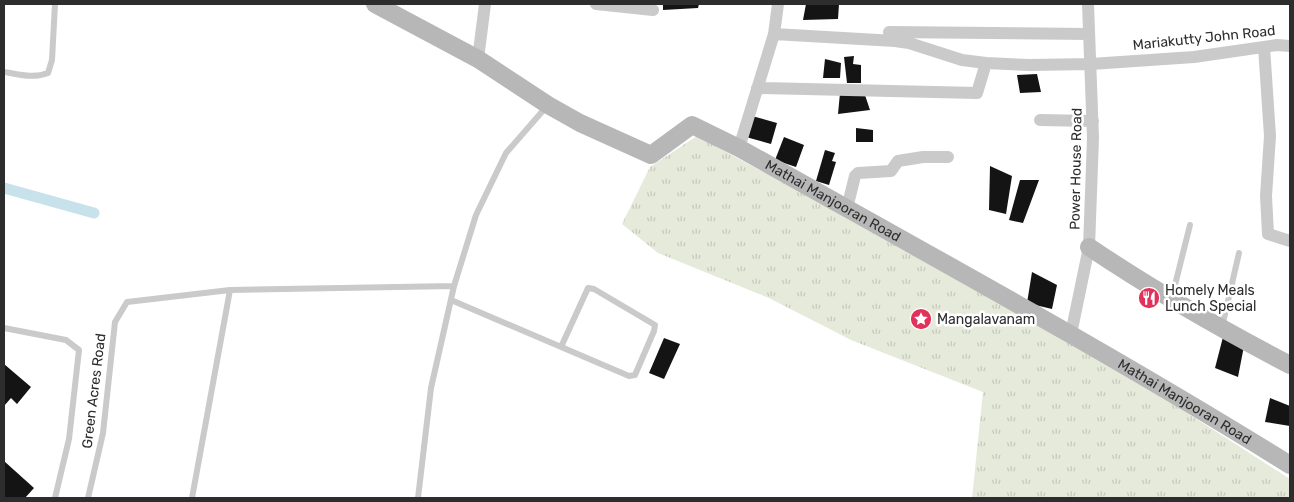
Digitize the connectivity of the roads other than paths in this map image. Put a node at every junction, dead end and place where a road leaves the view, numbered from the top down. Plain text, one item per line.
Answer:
1 (55, 4) edge
2 (376, 4) edge
3 (485, 4) edge
4 (596, 4) edge
5 (778, 4) edge
6 (1088, 4) edge
7 (653, 10) dead end
8 (774, 34) junction
9 (1089, 34) junction
10 (892, 36) junction
11 (1290, 46) edge
12 (1264, 47) junction
13 (478, 59) junction
14 (986, 63) junction
15 (1091, 64) junction
16 (4, 72) edge
17 (757, 88) junction
18 (548, 105) junction
19 (1040, 120) dead end
20 (1093, 121) junction
21 (739, 148) junction
22 (948, 157) dead end
23 (847, 208) junction
24 (1190, 225) dead end
25 (1290, 241) edge
26 (1089, 247) junction
27 (1239, 254) dead end
28 (454, 286) junction
29 (230, 290) junction
30 (1171, 298) junction
31 (451, 300) junction
32 (4, 328) edge
33 (1222, 328) junction
34 (1071, 334) junction
35 (561, 347) junction
36 (1290, 365) edge
37 (1290, 465) edge
38 (55, 498) edge
39 (88, 498) edge
40 (192, 498) edge
41 (418, 498) edge

1 - 16 lane
2 - 13 street, Mathai Manjooran Road
3 - 13 street
4 - 7 street
5 - 8 street
6 - 9 street, Power House Road
8 - 10 street
8 - 17 street
9 - 10 street
9 - 15 street, Power House Road
10 - 14 street, Mariakutty John Road
11 - 12 street, Mariakutty John Road
12 - 15 street, Mariakutty John Road
12 - 25 street
13 - 18 street, Mathai Manjooran Road
14 - 15 street, Mariakutty John Road
14 - 17 street
15 - 20 street, Power House Road
17 - 21 street
18 - 21 street, Mathai Manjooran Road
18 - 28 lane
19 - 20 street
20 - 26 street, Power House Road
21 - 23 street, Mathai Manjooran Road
22 - 23 street
23 - 34 street, Mathai Manjooran Road
24 - 30 lane
26 - 30 street
26 - 34 street, Power House Road
27 - 33 lane
28 - 29 lane, Green Acres Road
28 - 31 lane
29 - 39 lane, Green Acres Road
29 - 40 lane
30 - 33 street
31 - 35 lane
31 - 41 lane
32 - 38 lane
33 - 36 street
34 - 37 street, Mathai Manjooran Road
35 - 35 lane

